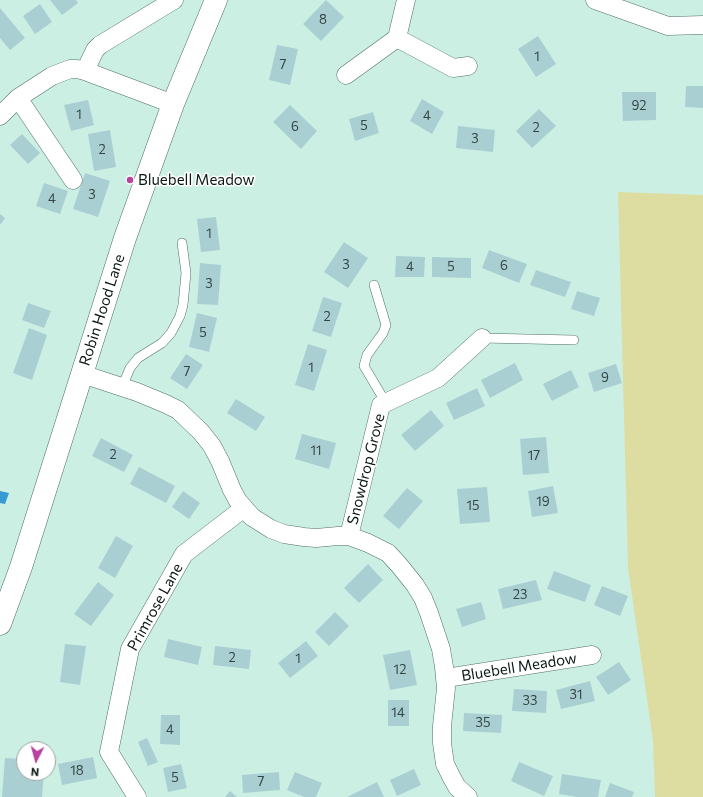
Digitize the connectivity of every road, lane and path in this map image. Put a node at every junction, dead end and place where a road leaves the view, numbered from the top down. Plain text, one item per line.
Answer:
1 (174, 0) edge
2 (216, 0) edge
3 (406, 0) edge
4 (594, 0) edge
5 (703, 25) edge
6 (398, 38) junction
7 (468, 66) dead end
8 (85, 70) junction
9 (346, 75) dead end
10 (18, 98) junction
11 (173, 104) junction
12 (0, 116) edge
13 (73, 180) dead end
14 (182, 243) dead end
15 (374, 285) dead end
16 (482, 338) joint
17 (574, 340) dead end
18 (82, 374) junction
19 (122, 387) junction
20 (386, 403) junction
21 (244, 508) junction
22 (350, 536) junction
23 (0, 624) edge
24 (592, 655) dead end
25 (446, 678) junction
26 (459, 794) edge
27 (137, 797) edge

1 - 8 street
2 - 11 main road, Robin Hood Lane
3 - 6 street
4 - 5 street
6 - 7 street
6 - 9 street
8 - 10 street
8 - 11 street
10 - 12 street
10 - 13 street
11 - 18 main road, Robin Hood Lane
14 - 19 lane
15 - 20 lane
16 - 17 lane
16 - 20 street, Snowdrop Grove
18 - 19 street, Bluebell Meadow
18 - 23 main road, Robin Hood Lane
19 - 21 street, Bluebell Meadow
20 - 22 street, Snowdrop Grove
21 - 22 street, Bluebell Meadow
21 - 27 street, Primrose Lane
22 - 25 street, Bluebell Meadow
24 - 25 street, Bluebell Meadow
25 - 26 street, Bluebell Meadow

